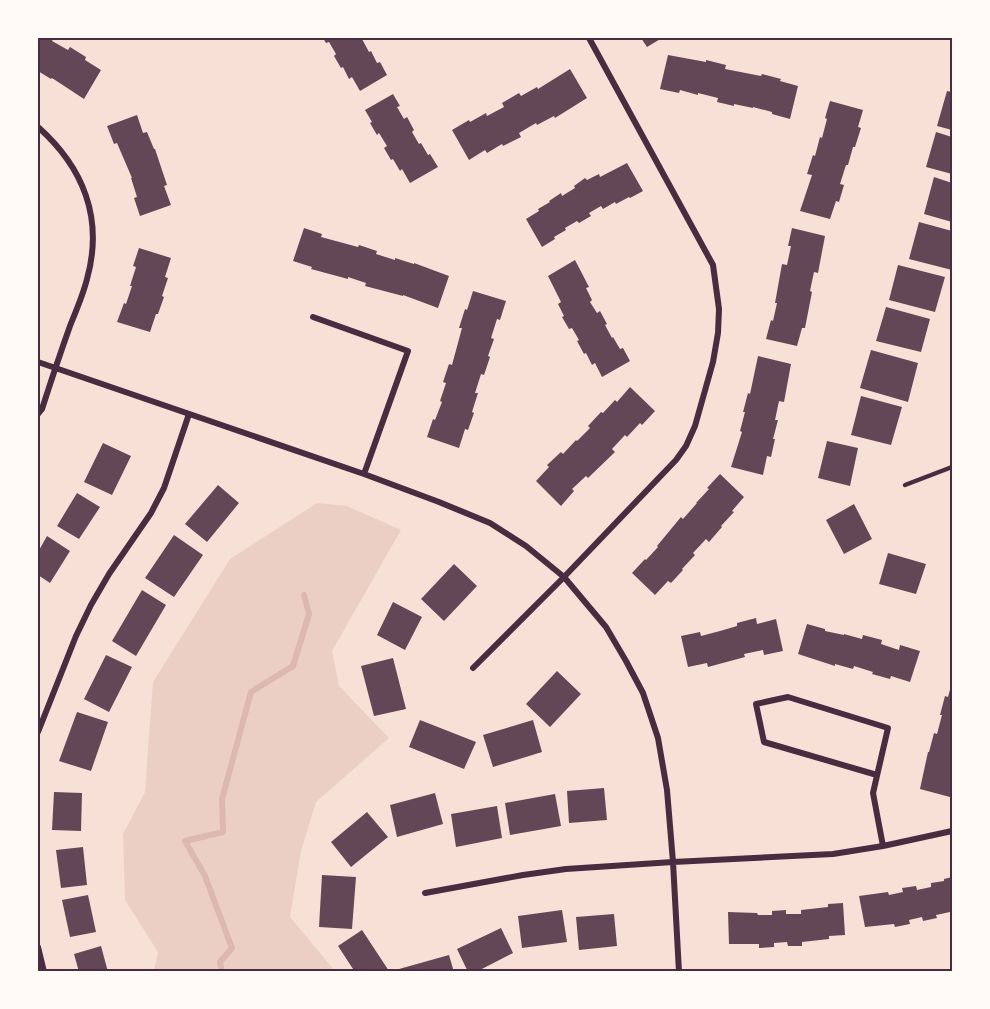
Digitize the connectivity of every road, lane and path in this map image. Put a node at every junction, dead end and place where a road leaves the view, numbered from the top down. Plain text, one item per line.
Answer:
1 (589, 38) edge
2 (38, 127) edge
3 (313, 317) dead end
4 (38, 363) edge
5 (55, 368) junction
6 (38, 414) edge
7 (189, 414) junction
8 (952, 467) edge
9 (364, 474) junction
10 (905, 485) dead end
11 (564, 577) junction
12 (473, 668) dead end
13 (38, 730) edge
14 (877, 775) junction
15 (952, 831) edge
16 (883, 846) junction
17 (673, 862) junction
18 (425, 893) dead end
19 (38, 947) edge
20 (44, 972) edge
21 (679, 972) edge

1 - 11 street
2 - 5 street
3 - 9 street
4 - 5 street
5 - 6 street
5 - 7 street
7 - 9 street
7 - 13 street
8 - 10 lane
9 - 11 street
11 - 12 street
11 - 17 street
14 - 14 street
14 - 16 street
15 - 16 street
16 - 17 street
17 - 18 street
17 - 21 street
19 - 20 street

